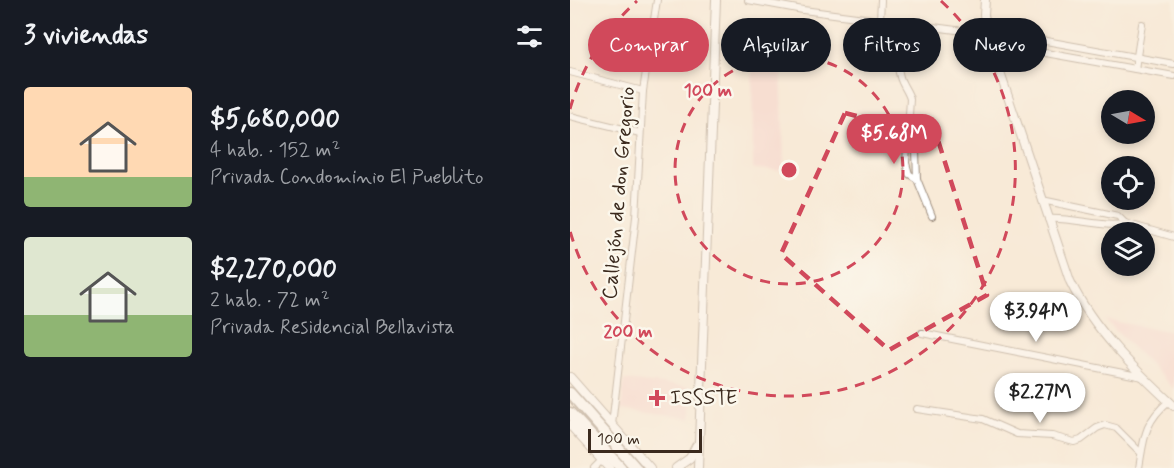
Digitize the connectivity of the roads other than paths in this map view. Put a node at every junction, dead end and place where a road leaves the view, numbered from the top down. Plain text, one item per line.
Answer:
1 (657, 0) edge
2 (717, 0) edge
3 (748, 0) edge
4 (881, 0) edge
5 (985, 0) edge
6 (867, 18) edge
7 (880, 18) edge
8 (985, 18) edge
9 (1142, 24) dead end
10 (1047, 41) edge
11 (1047, 53) edge
12 (1136, 57) junction
13 (1174, 64) edge
14 (1135, 69) junction
15 (570, 72) edge
16 (899, 72) edge
17 (998, 72) edge
18 (1174, 76) edge
19 (643, 91) junction
20 (570, 116) edge
21 (640, 133) junction
22 (908, 134) junction
23 (917, 179) junction
24 (1042, 200) junction
25 (932, 216) dead end
26 (1048, 219) junction
27 (1124, 222) edge
28 (1101, 223) edge
29 (1155, 232) edge
30 (1174, 237) edge
31 (922, 333) dead end
32 (570, 377) edge
33 (1144, 378) junction
34 (570, 393) edge
35 (1171, 403) edge
36 (917, 408) dead end
37 (570, 413) edge
38 (570, 425) edge
39 (612, 425) junction
40 (698, 440) junction
41 (1142, 453) junction
42 (606, 465) edge
43 (594, 468) edge
44 (621, 468) edge
45 (636, 468) edge
46 (650, 468) edge
47 (676, 468) edge
48 (698, 468) edge
49 (1139, 468) edge

1 - 19 street, Callejón de don Gregorio
2 - 40 street
3 - 6 street
4 - 7 street
5 - 8 street
9 - 12 street
10 - 12 street
11 - 14 street
12 - 13 street
12 - 14 street
14 - 18 street
15 - 19 street
16 - 22 street
17 - 24 street
19 - 21 street, Callejón de don Gregorio
20 - 21 street
21 - 39 street, Callejón de don Gregorio
22 - 23 street
22 - 23 street
23 - 25 street
24 - 26 street
24 - 27 street
26 - 28 street
26 - 33 street
29 - 30 street
31 - 33 street
32 - 39 street
33 - 35 street
34 - 45 highway
35 - 41 street
36 - 41 street
37 - 44 highway
38 - 42 street
39 - 46 street
40 - 47 street
40 - 48 street
41 - 49 street
42 - 43 street

